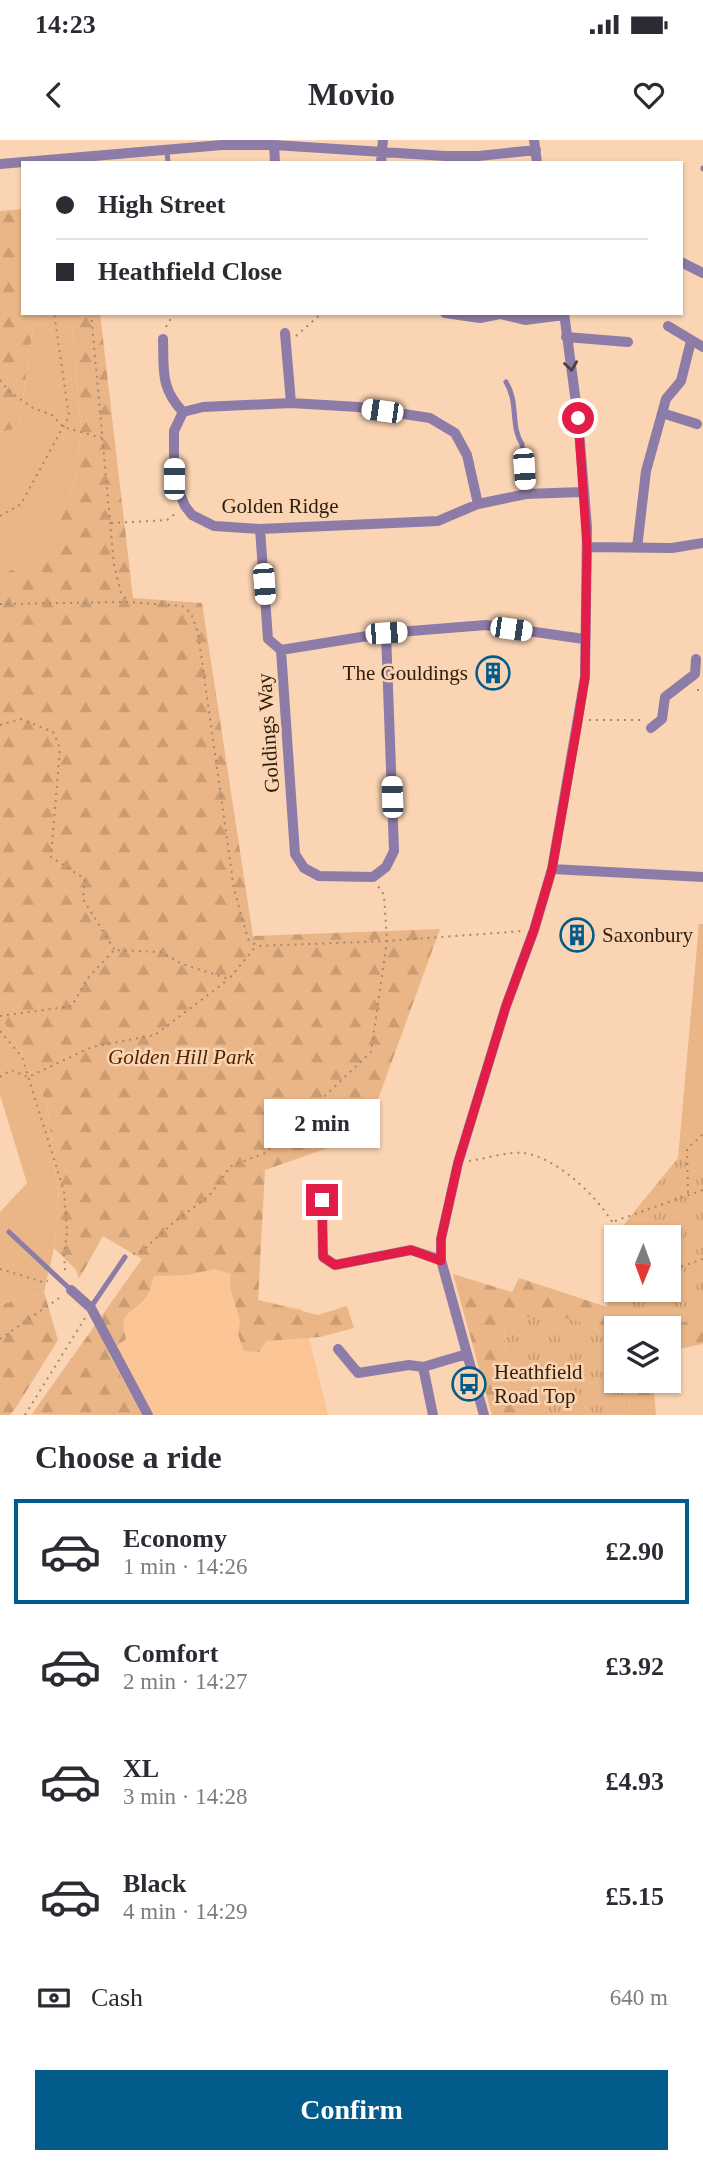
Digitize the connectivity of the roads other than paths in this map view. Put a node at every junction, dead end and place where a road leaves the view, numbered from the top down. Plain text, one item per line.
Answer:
1 (274, 145) junction
2 (535, 145) edge
3 (167, 150) junction
4 (382, 151) edge
5 (445, 159) edge
6 (36, 161) edge
7 (168, 161) edge
8 (275, 161) edge
9 (21, 162) edge
10 (0, 164) edge
11 (683, 263) edge
12 (703, 273) edge
13 (459, 315) edge
14 (495, 315) edge
15 (504, 315) edge
16 (558, 315) edge
17 (564, 315) edge
18 (668, 326) dead end
19 (285, 333) dead end
20 (566, 337) junction
21 (163, 339) road end
22 (691, 341) junction
23 (628, 342) dead end
24 (703, 347) edge
25 (506, 383) dead end
26 (291, 403) junction
27 (183, 412) junction
28 (662, 413) junction
29 (697, 424) dead end
30 (582, 492) junction
31 (526, 494) junction
32 (478, 504) junction
33 (260, 529) junction
34 (703, 543) edge
35 (587, 547) junction
36 (637, 548) junction
37 (386, 633) junction
38 (584, 639) junction
39 (281, 650) junction
40 (696, 660) dead end
41 (699, 675) edge
42 (651, 728) dead end
43 (552, 869) junction
44 (703, 877) edge
45 (322, 1200) dead end
46 (9, 1232) dead end
47 (125, 1257) road end
48 (441, 1261) junction
49 (71, 1290) joint
50 (91, 1308) junction
51 (338, 1349) dead end
52 (467, 1354) junction
53 (423, 1367) junction
54 (358, 1373) junction
55 (355, 1385) dead end
56 (148, 1415) edge
57 (433, 1415) edge
58 (484, 1415) edge

1 - 3 street
1 - 4 street
1 - 8 street
2 - 5 street
3 - 6 street
3 - 7 lane
4 - 5 street
9 - 10 street
11 - 12 street
13 - 14 street
15 - 16 street
17 - 20 street
18 - 22 street
19 - 26 street
20 - 23 street
20 -> 30 street
21 - 27 street
22 - 24 street
22 - 28 street
25 - 31 lane
26 - 27 street
26 - 32 street
27 - 33 street, Golden Ridge
28 - 29 street
28 - 36 street
30 - 31 street, Golden Ridge
30 - 35 street
31 - 32 street, Golden Ridge
32 - 33 street, Golden Ridge
33 - 39 street, Goldings Way
34 - 36 street
35 - 36 street
35 - 38 street
37 - 38 street
37 - 39 street
37 - 39 street, Goldings Way
38 - 43 street
40 - 41 street
41 - 42 street
43 - 44 street
43 - 48 street
45 - 48 street
46 - 49 lane
47 - 50 lane
48 - 52 street
49 - 50 street
50 - 56 street
51 - 54 street
52 - 53 street
52 - 58 street
53 - 54 street
53 - 57 street
54 - 55 street

